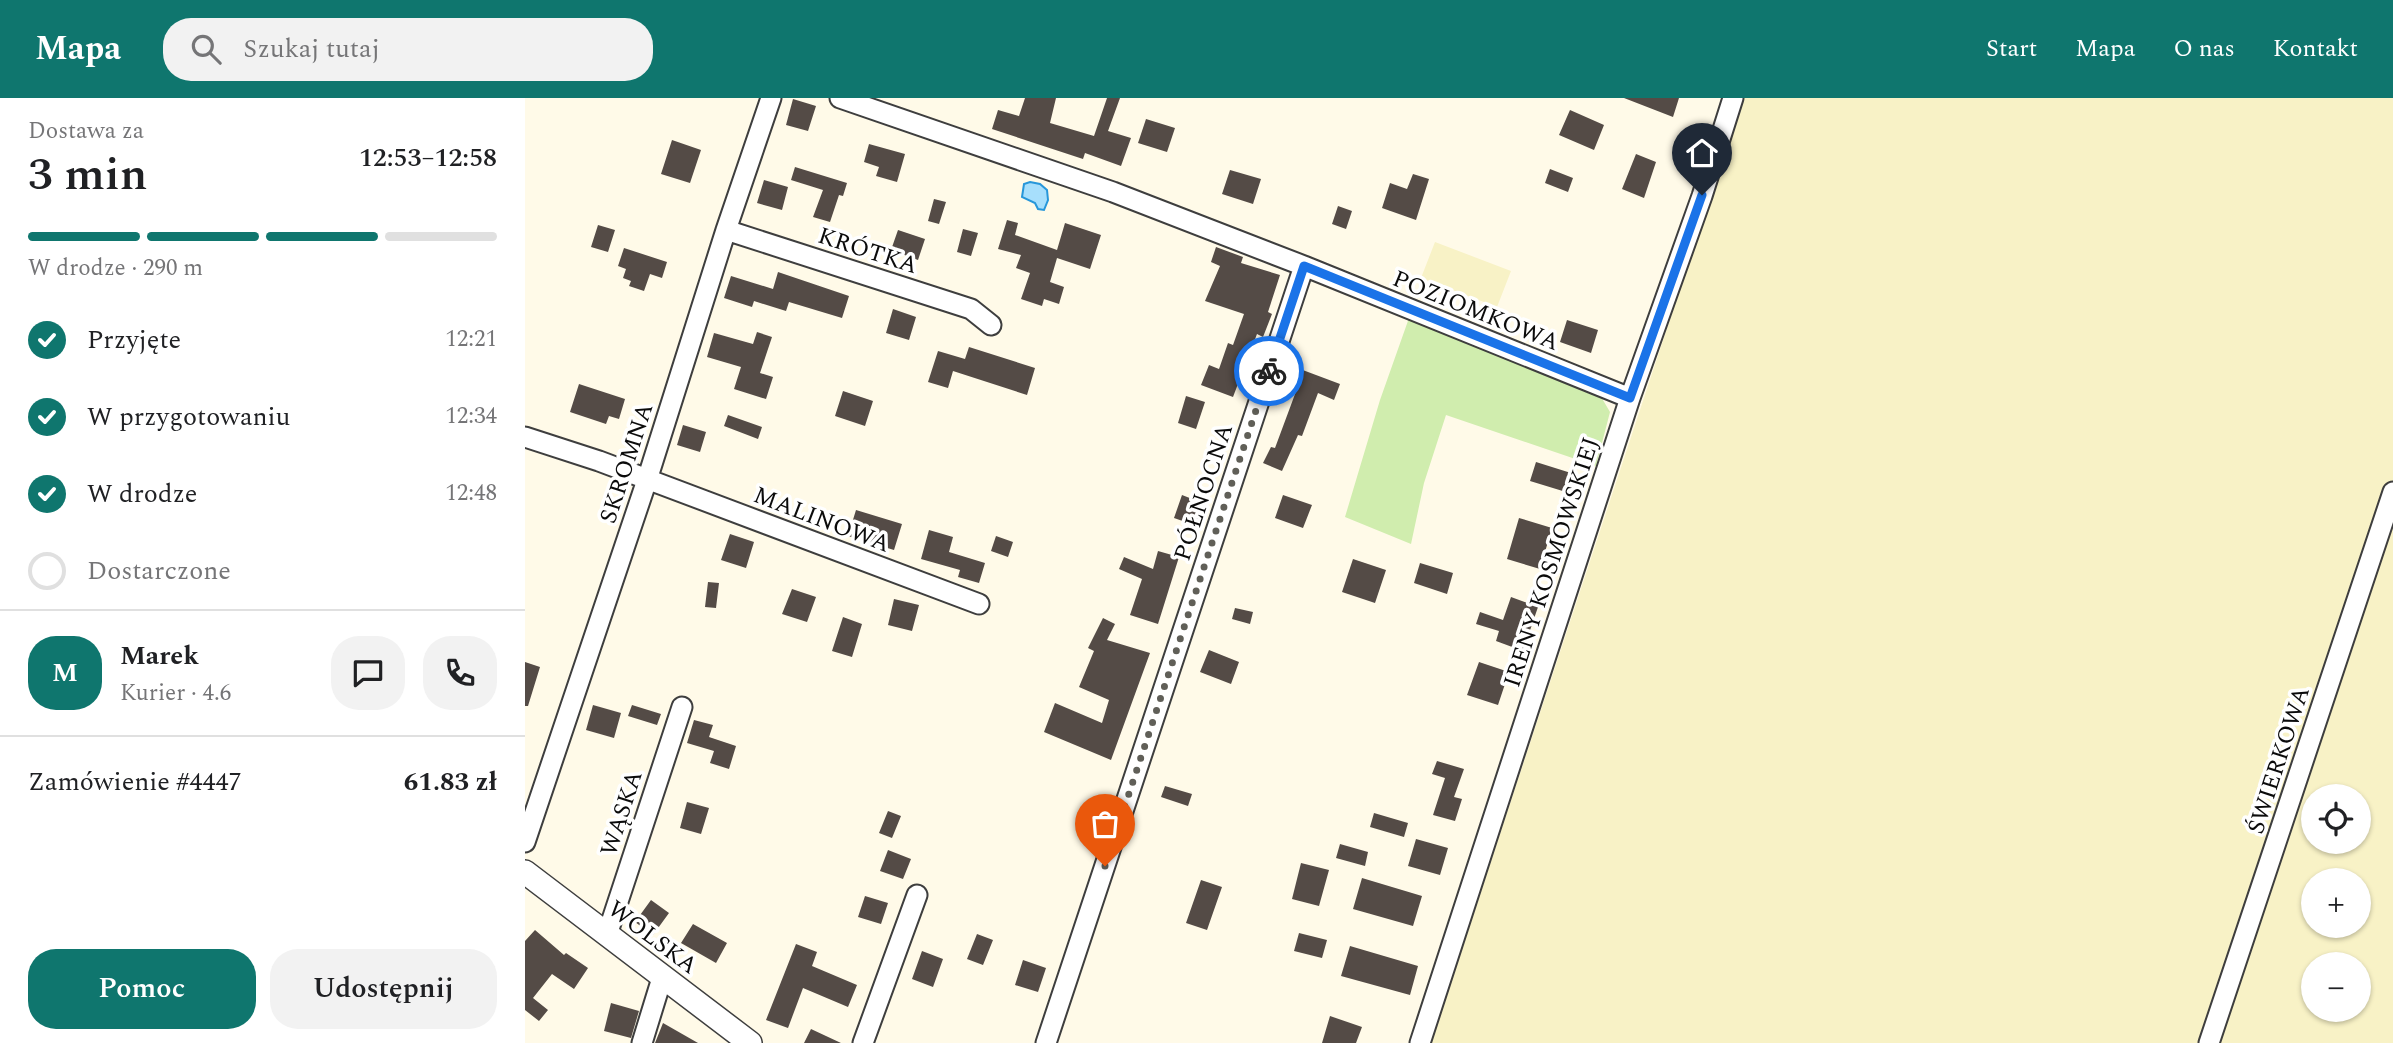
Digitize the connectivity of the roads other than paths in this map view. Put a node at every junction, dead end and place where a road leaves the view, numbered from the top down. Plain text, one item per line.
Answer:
1 (771, 98) edge
2 (839, 98) edge
3 (1733, 98) edge
4 (726, 230) junction
5 (1304, 266) junction
6 (991, 325) dead end
7 (1630, 398) junction
8 (525, 437) edge
9 (647, 480) junction
10 (2393, 492) edge
11 (979, 604) dead end
12 (682, 707) dead end
13 (525, 842) edge
14 (525, 872) edge
15 (918, 895) dead end
16 (607, 935) junction
17 (662, 978) junction
18 (642, 1043) edge
19 (750, 1043) edge
20 (863, 1043) edge
21 (1046, 1043) edge
22 (1420, 1043) edge
23 (2209, 1043) edge

1 - 4 street, SKROMNA
2 - 5 street
3 - 7 street, IRENY KOSMOWSKIEJ
4 - 6 street, KRÓTKA
4 - 9 street, SKROMNA
5 - 7 street, POZIOMKOWA
5 - 21 street, PÓŁNOCNA
7 - 22 street, IRENY KOSMOWSKIEJ
8 - 9 street, MALINOWA
9 - 11 street, MALINOWA
9 - 13 street, SKROMNA
10 - 23 street, ŚWIERKOWA
12 - 16 street, WĄSKA
14 - 16 street, WOLSKA
15 - 20 street
16 - 17 street, WOLSKA
17 - 18 street
17 - 19 street, WOLSKA

